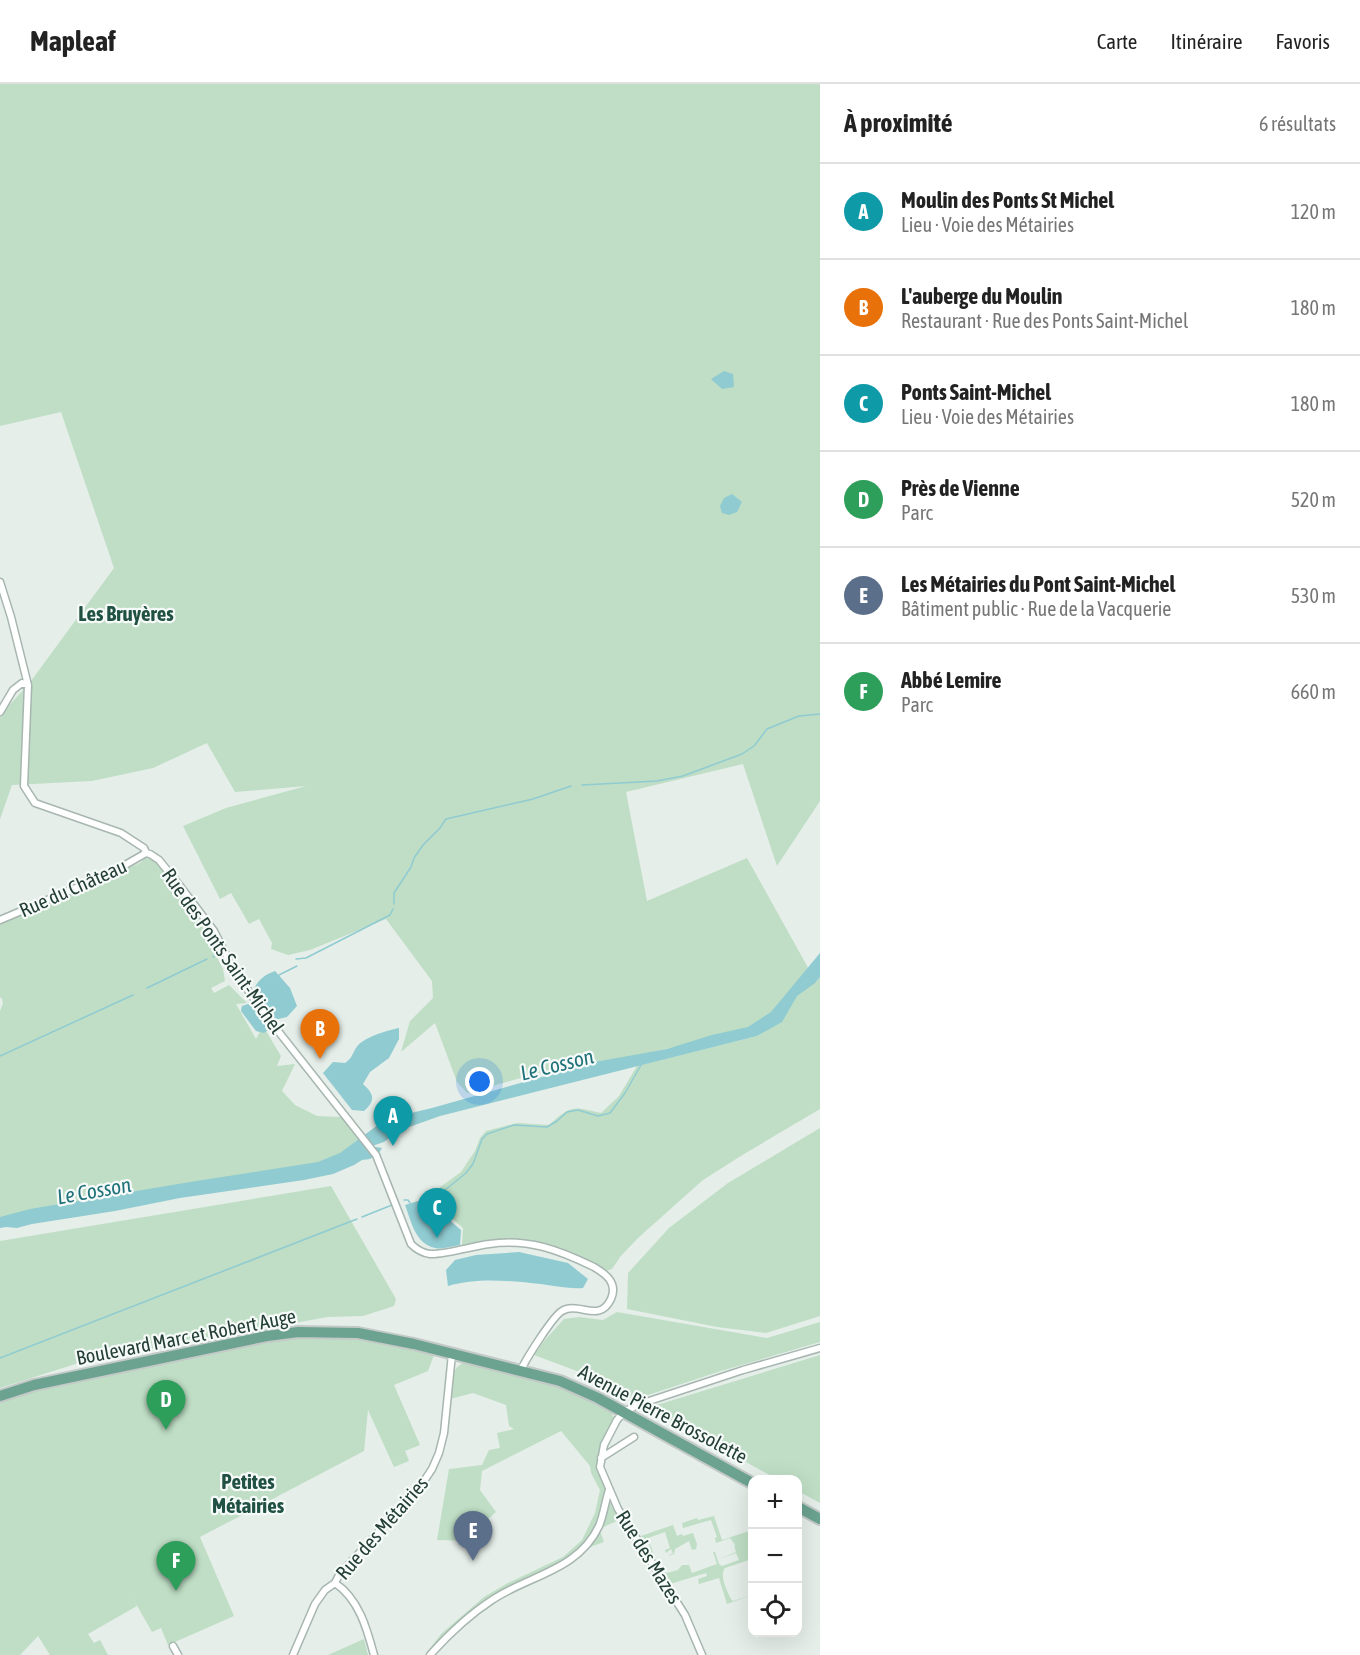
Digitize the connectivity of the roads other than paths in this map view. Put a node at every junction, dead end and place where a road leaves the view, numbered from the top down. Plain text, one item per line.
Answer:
1 (0, 582) edge
2 (28, 685) junction
3 (0, 712) edge
4 (146, 854) junction
5 (0, 920) edge
6 (820, 1348) edge
7 (452, 1354) junction
8 (521, 1370) junction
9 (0, 1396) edge
10 (624, 1412) junction
11 (634, 1437) dead end
12 (601, 1459) junction
13 (748, 1480) edge
14 (609, 1490) junction
15 (802, 1509) edge
16 (820, 1520) edge
17 (335, 1583) junction
18 (173, 1646) dead end
19 (178, 1655) edge
20 (293, 1655) edge
21 (374, 1655) edge
22 (430, 1655) edge
23 (702, 1655) edge

1 - 2 street, Rue des Ponts Saint-Michel
2 - 3 street
2 - 4 street, Rue des Ponts Saint-Michel
4 - 5 street, Rue du Château
4 - 8 street, Rue des Ponts Saint-Michel
6 - 10 street
7 - 8 main road, Boulevard Marc et Robert Auge
7 - 9 main road, Boulevard Marc et Robert Auge
7 - 17 street, Rue des Métairies
8 - 10 main road, Avenue Pierre Brossolette
10 - 12 street
10 - 13 main road, Avenue Pierre Brossolette
11 - 12 street
12 - 14 street, Rue des Mazes
14 - 22 street
14 - 23 street, Rue des Mazes
15 - 16 main road
17 - 20 street, Rue des Métairies
17 - 21 street
18 - 19 street

